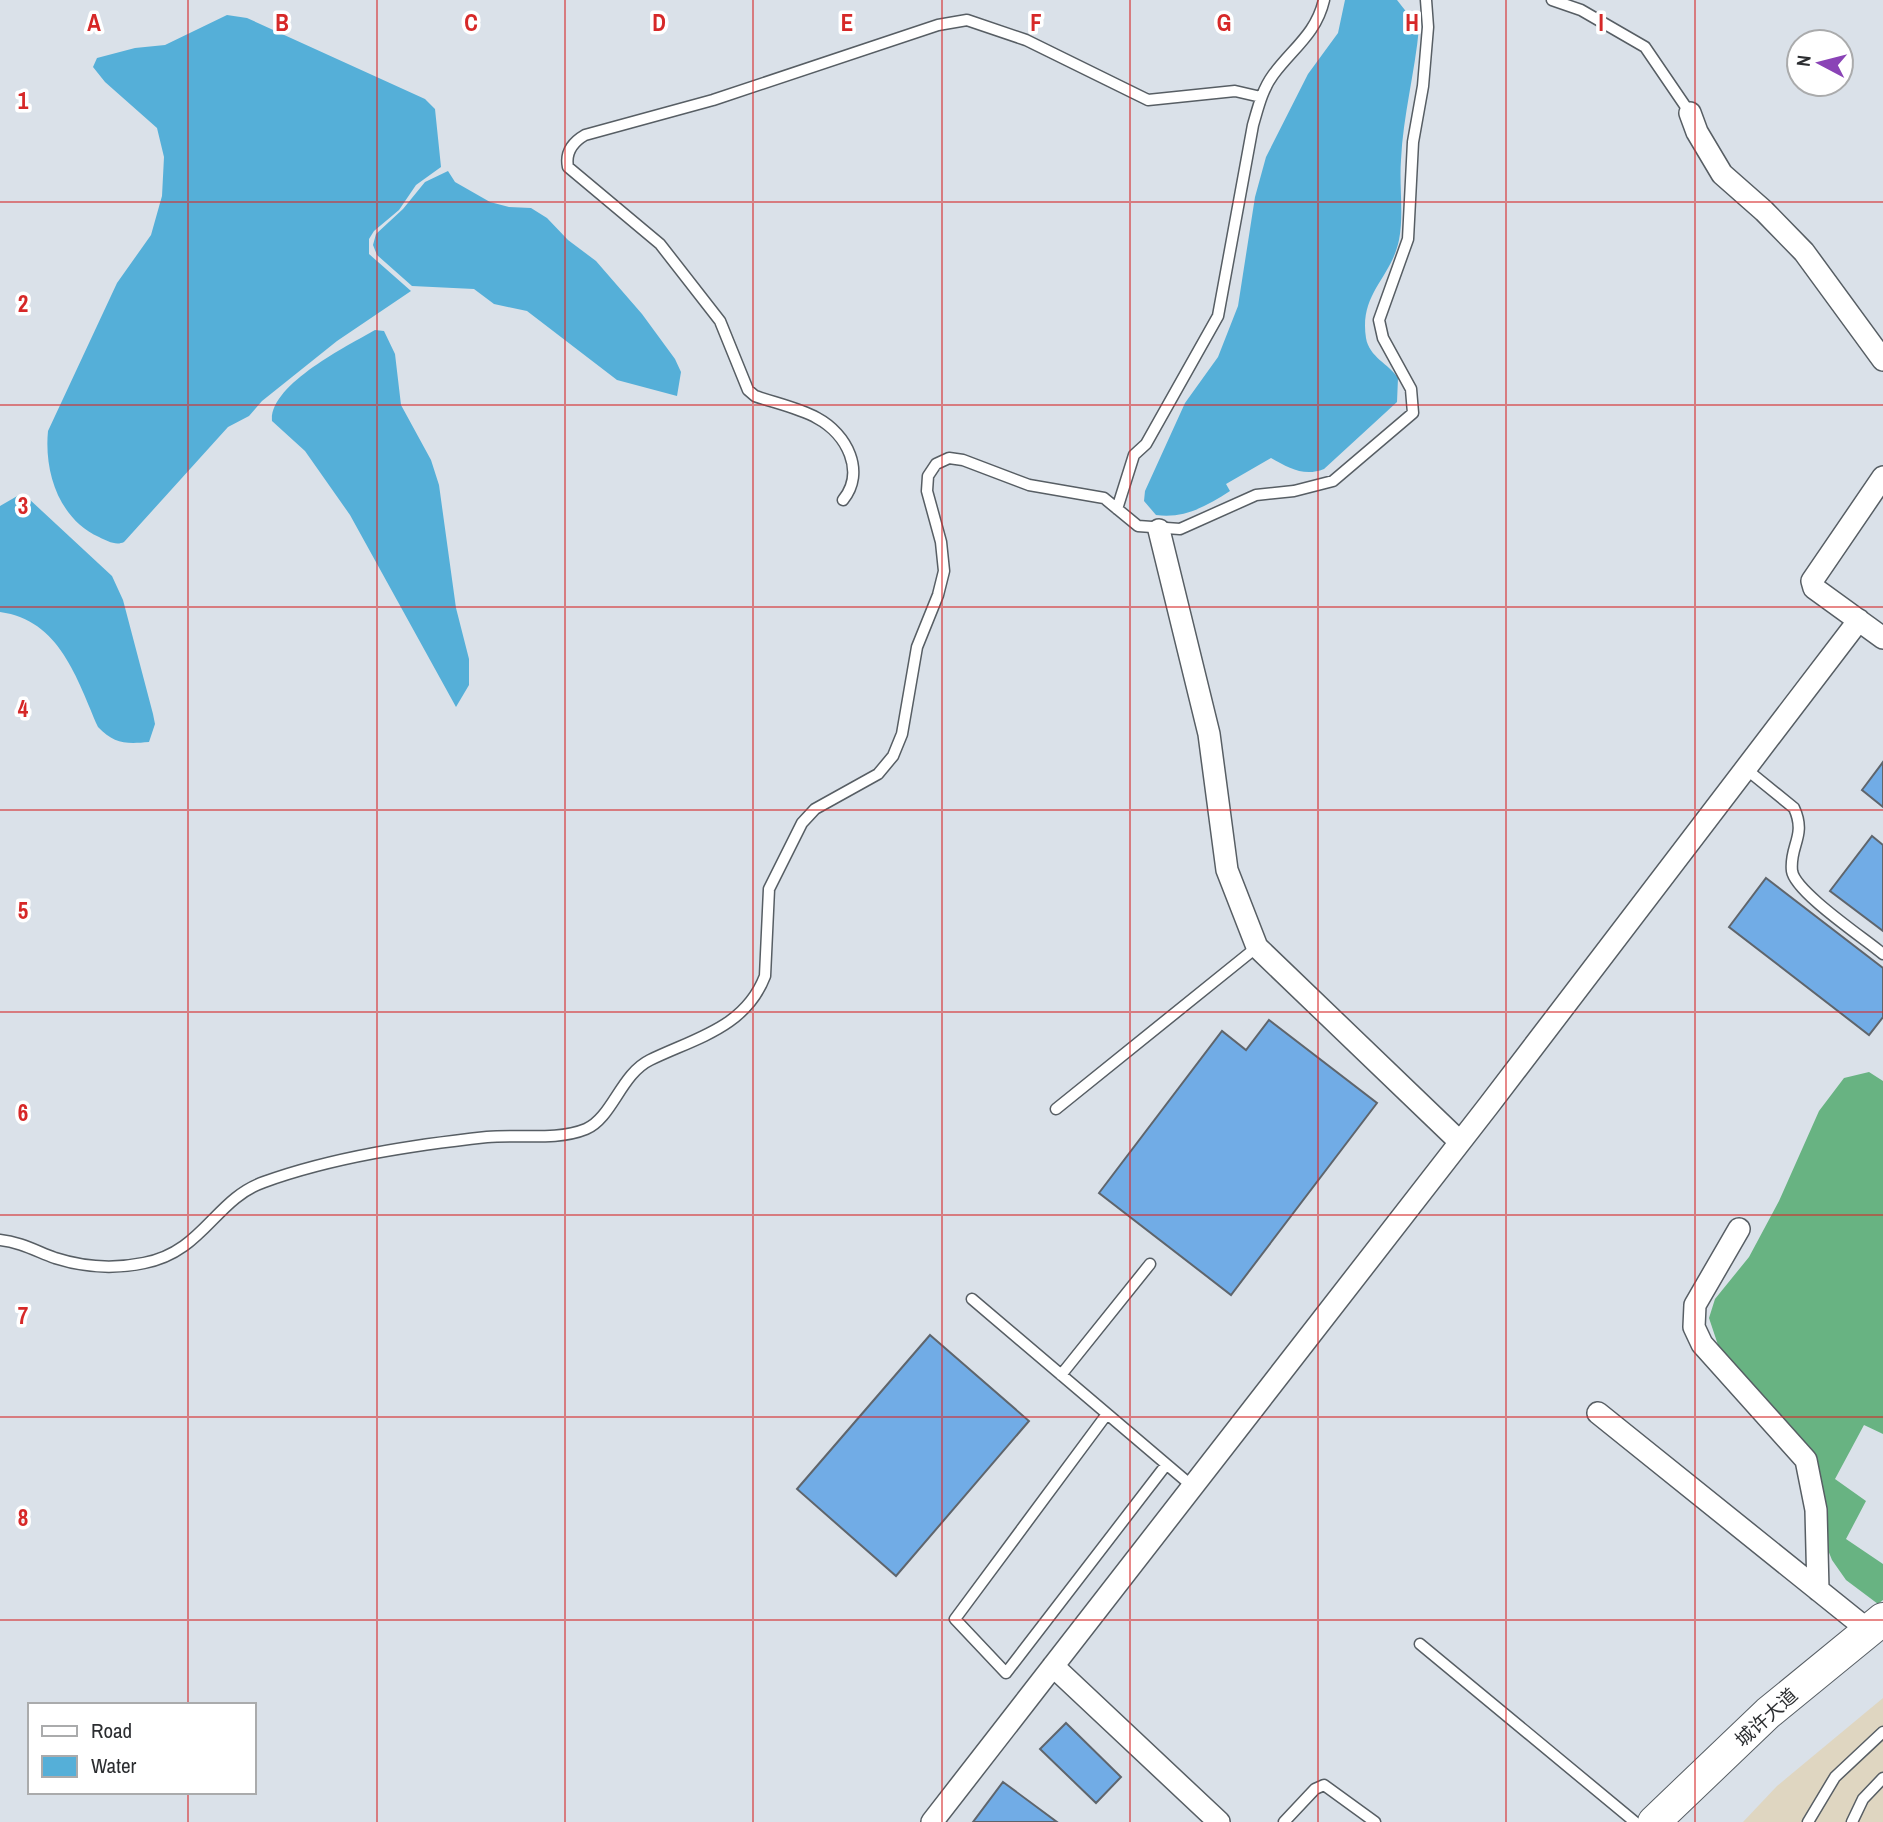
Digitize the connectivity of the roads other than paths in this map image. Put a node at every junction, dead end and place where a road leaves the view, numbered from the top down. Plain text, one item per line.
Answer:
1 (1324, 0) edge
2 (1426, 0) edge
3 (1552, 0) edge
4 (1261, 97) junction
5 (1690, 113) joint
6 (1883, 360) edge
7 (1883, 477) edge
8 (843, 500) dead end
9 (1117, 509) junction
10 (1159, 530) junction
11 (1859, 620) junction
12 (1883, 638) edge
13 (1746, 769) junction
14 (1257, 947) junction
15 (1883, 954) edge
16 (1056, 1109) dead end
17 (1460, 1142) junction
18 (1739, 1229) dead end
19 (0, 1240) edge
20 (1150, 1264) dead end
21 (972, 1299) dead end
22 (1061, 1375) junction
23 (1598, 1413) dead end
24 (1107, 1414) junction
25 (1166, 1465) junction
26 (1192, 1486) junction
27 (1818, 1590) junction
28 (1878, 1632) edge
29 (1420, 1644) dead end
30 (1053, 1665) junction
31 (1883, 1732) edge
32 (1883, 1778) edge
33 (1208, 1815) edge
34 (932, 1822) edge
35 (1284, 1822) edge
36 (1375, 1822) edge
37 (1635, 1822) edge
38 (1654, 1822) edge
39 (1685, 1822) edge
40 (1808, 1822) edge
41 (1852, 1822) edge

1 - 4 lane
2 - 10 lane
3 - 5 lane
4 - 8 lane
4 - 9 lane
5 - 6 street
7 - 11 street
9 - 10 lane
9 - 19 lane
10 - 14 street
11 - 12 street
11 - 13 street
13 - 15 lane
13 - 17 street
14 - 16 lane
14 - 17 street
17 - 26 street
18 - 27 street
20 - 22 lane
21 - 22 lane
22 - 24 lane
23 - 27 street
24 - 25 lane
24 - 25 lane
25 - 26 lane
26 - 30 street
27 - 28 street
28 - 38 main road, 城许大道
28 - 39 main road, 城许大道
29 - 37 lane
30 - 33 street
30 - 34 street
31 - 40 lane
32 - 41 lane
35 - 36 lane

